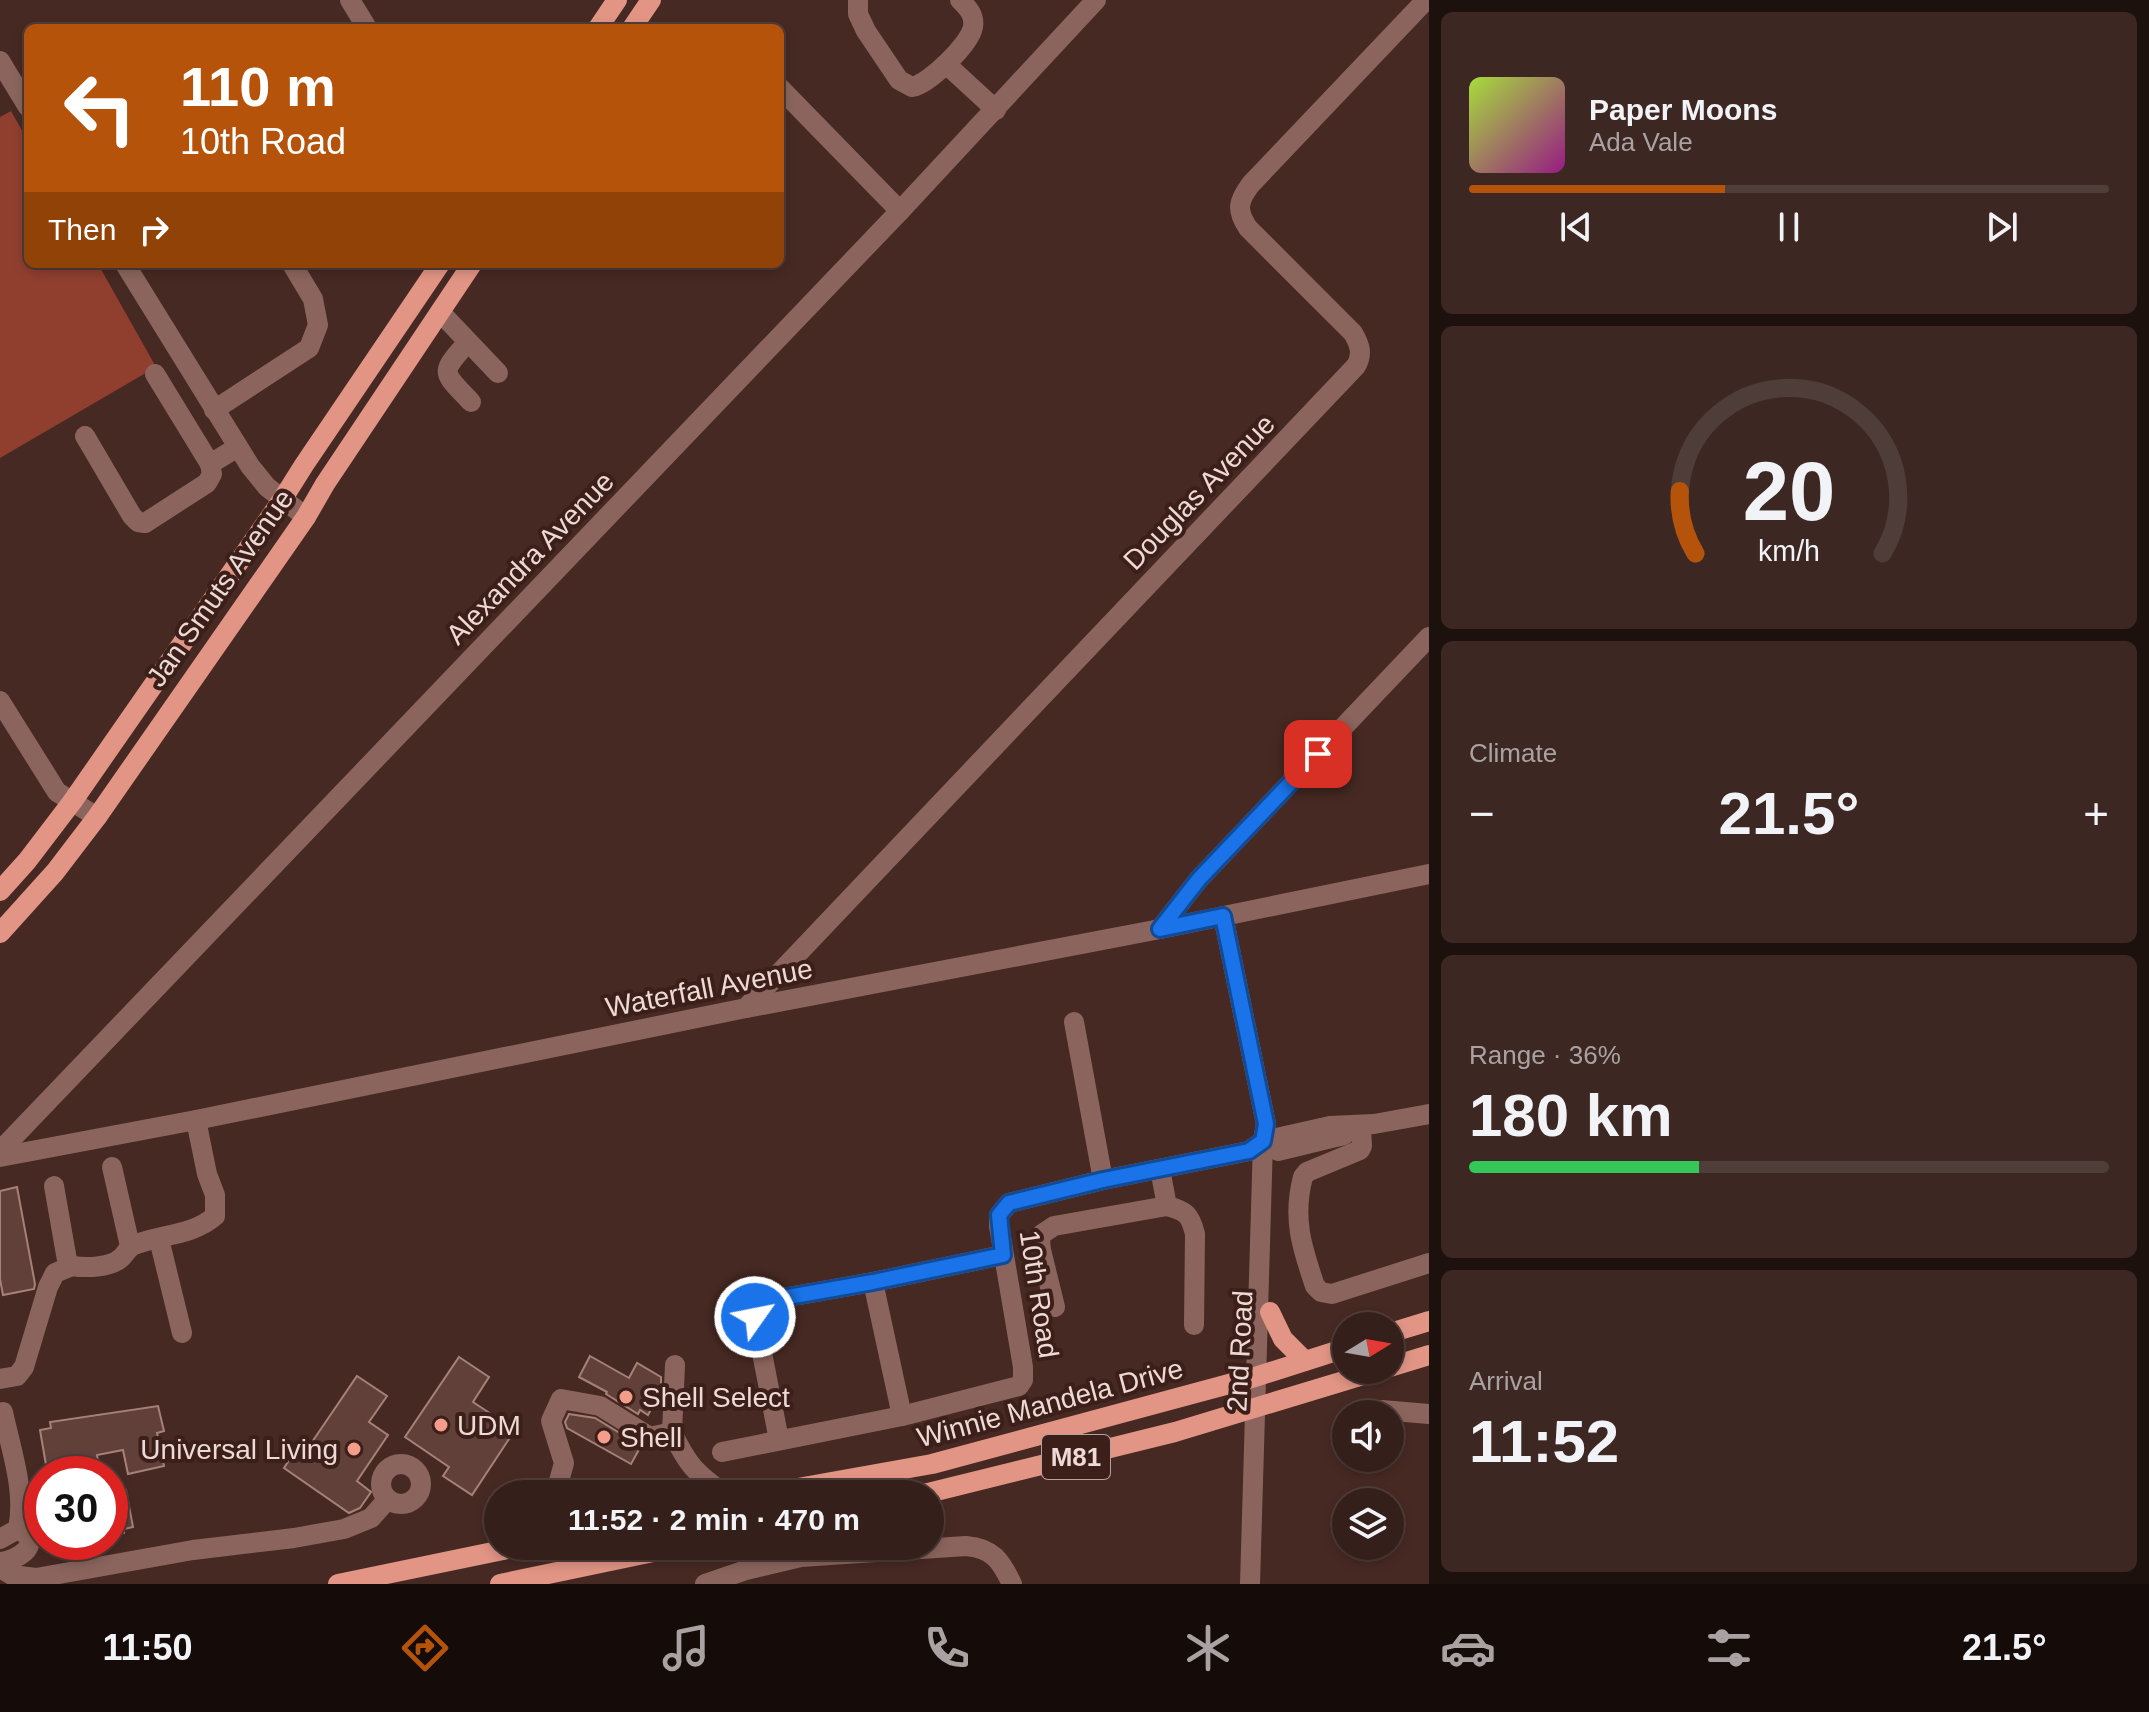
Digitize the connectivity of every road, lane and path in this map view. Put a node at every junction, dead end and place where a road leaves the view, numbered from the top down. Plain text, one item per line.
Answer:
1 (350, 0) edge
2 (617, 0) edge
3 (651, 0) edge
4 (858, 0) edge
5 (960, 0) edge
6 (1096, 0) edge
7 (1426, 0) edge
8 (365, 24) edge
9 (601, 24) edge
10 (635, 24) edge
11 (0, 61) edge
12 (946, 64) junction
13 (784, 92) edge
14 (24, 100) edge
15 (996, 110) junction
16 (900, 211) junction
17 (127, 268) edge
18 (294, 268) edge
19 (437, 268) edge
20 (469, 268) edge
21 (440, 312) junction
22 (468, 342) junction
23 (498, 373) dead end
24 (155, 374) dead end
25 (471, 402) dead end
26 (214, 410) junction
27 (85, 436) dead end
28 (238, 447) junction
29 (210, 464) junction
30 (282, 500) junction
31 (306, 517) junction
32 (1429, 637) edge
33 (0, 701) edge
34 (72, 802) junction
35 (97, 817) junction
36 (1429, 874) edge
37 (0, 891) edge
38 (1223, 916) junction
39 (1160, 929) junction
40 (0, 933) edge
41 (746, 1008) junction
42 (1074, 1022) dead end
43 (1429, 1114) edge
44 (196, 1120) junction
45 (1367, 1126) junction
46 (1266, 1143) junction
47 (0, 1151) edge
48 (0, 1157) edge
49 (112, 1167) dead end
50 (1160, 1169) junction
51 (1103, 1180) junction
52 (54, 1186) dead end
53 (1167, 1206) junction
54 (159, 1239) junction
55 (130, 1246) junction
56 (1003, 1255) junction
57 (1429, 1263) edge
58 (72, 1266) junction
59 (873, 1282) junction
60 (1055, 1307) dead end
61 (1270, 1312) junction
62 (1429, 1321) edge
63 (1194, 1325) dead end
64 (1404, 1329) edge
65 (182, 1333) dead end
66 (1332, 1352) edge
67 (1429, 1355) edge
68 (1305, 1361) junction
69 (1404, 1363) edge
70 (675, 1365) dead end
71 (1260, 1375) junction
72 (0, 1379) edge
73 (1333, 1384) edge
74 (1260, 1406) junction
75 (3, 1412) dead end
76 (1404, 1412) edge
77 (1429, 1414) edge
78 (902, 1416) junction
79 (672, 1432) junction
80 (779, 1440) junction
81 (722, 1452) dead end
82 (559, 1480) edge
83 (705, 1480) edge
84 (842, 1480) edge
85 (944, 1489) edge
86 (387, 1500) dead end
87 (9, 1534) edge
88 (484, 1554) edge
89 (996, 1559) junction
90 (615, 1560) edge
91 (0, 1565) edge
92 (710, 1583) edge
93 (338, 1584) edge
94 (500, 1584) edge
95 (993, 1584) edge
96 (1012, 1584) edge
97 (1250, 1584) edge
98 (1258, 1584) edge

1 - 8 street
2 - 9 main road
3 - 10 main road
4 - 12 street
5 - 12 street
6 - 15 street, Alexandra Avenue
7 - 41 street, Douglas Avenue
11 - 14 street
12 - 15 street
13 - 16 street
15 - 16 street, Alexandra Avenue
16 - 47 street, Alexandra Avenue
17 - 26 street
18 - 26 street
19 - 30 main road, Jan Smuts Avenue
20 - 21 main road, Jan Smuts Avenue
21 - 22 street
21 - 31 main road, Jan Smuts Avenue
22 - 23 street
22 - 25 street
24 - 29 street
26 - 28 street
27 - 29 street
28 - 29 street
28 - 30 street
30 - 31 street
30 - 34 main road, Jan Smuts Avenue
31 - 35 main road, Jan Smuts Avenue
32 - 39 street
33 - 34 street
34 - 35 street
34 - 37 main road, Jan Smuts Avenue
35 - 40 main road, Jan Smuts Avenue
36 - 38 street, Waterfall Avenue
38 - 39 street, Waterfall Avenue
38 - 46 street, 2nd Road
39 - 41 street, Waterfall Avenue
41 - 44 street, Waterfall Avenue
42 - 51 street
43 - 45 street, 10th Road
44 - 48 street, Waterfall Avenue
44 - 54 street
45 - 46 street, 10th Road
45 - 57 street
46 - 50 street, 10th Road
46 - 61 street, 2nd Road
46 - 71 street, 2nd Road
49 - 55 street
50 - 51 street, 10th Road
50 - 53 street
51 - 56 street, 10th Road
52 - 58 street
53 - 60 street
53 - 63 street
54 - 55 street
54 - 65 street
55 - 58 street
56 - 59 street
56 - 78 street, 10th Road
58 - 72 street
59 - 78 street
59 - 80 street
61 - 68 main road
61 - 71 street, 2nd Road
62 - 64 main road
66 - 68 main road, Winnie Mandela Drive / M81
67 - 69 main road
68 - 71 main road, Winnie Mandela Drive / M81
70 - 79 street
71 - 74 street, 2nd Road
71 - 84 main road, Winnie Mandela Drive / M81
73 - 74 main road, Winnie Mandela Drive / M81
74 - 85 main road, Winnie Mandela Drive / M81
74 - 97 street, 2nd Road
74 - 98 street, 2nd Road
75 - 87 street
76 - 77 street
78 - 80 street, 10th Road
79 - 82 street
79 - 83 street
80 - 81 street, 10th Road
86 - 91 street
87 - 91 street
88 - 93 main road
89 - 92 street
89 - 95 street
89 - 96 street
90 - 94 main road

